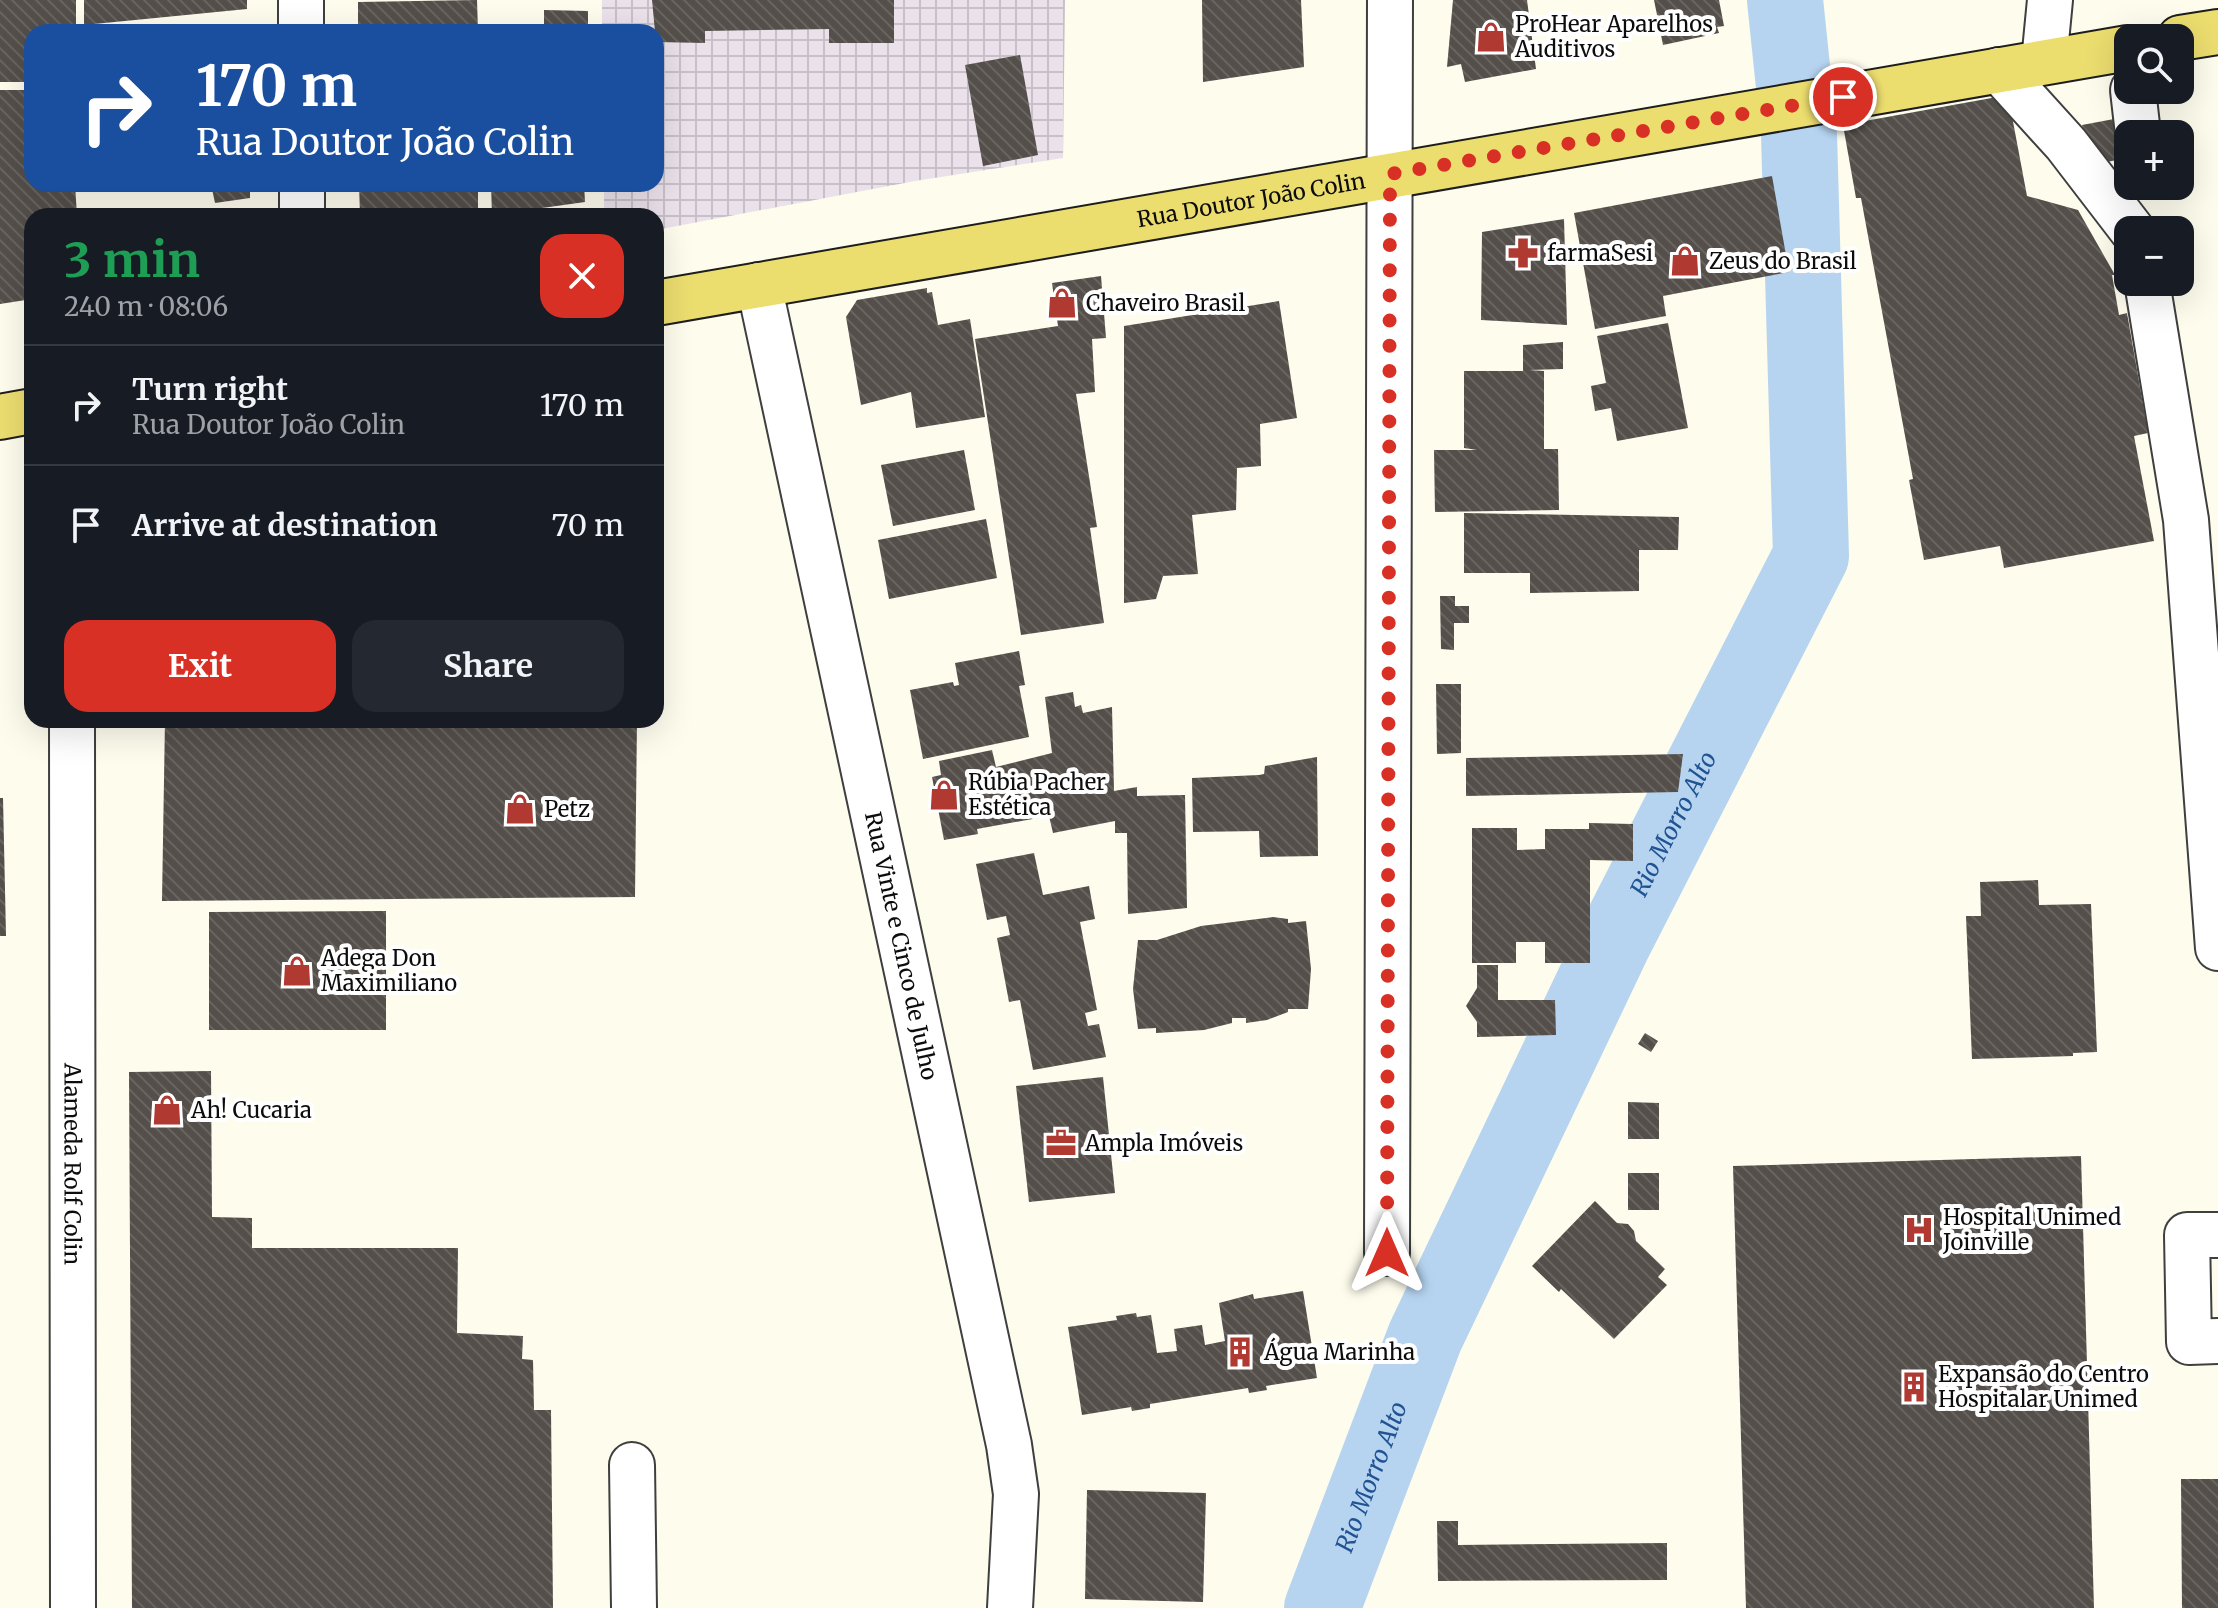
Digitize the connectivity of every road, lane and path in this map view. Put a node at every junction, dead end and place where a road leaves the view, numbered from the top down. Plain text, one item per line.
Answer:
1 (301, 0) edge
2 (1390, 0) edge
3 (2050, 0) edge
4 (301, 24) edge
5 (2218, 32) edge
6 (2194, 36) edge
7 (2114, 61) edge
8 (2044, 62) junction
9 (1999, 70) junction
10 (1390, 174) junction
11 (2122, 216) edge
12 (759, 285) junction
13 (2149, 296) edge
14 (664, 302) edge
15 (24, 412) edge
16 (0, 417) edge
17 (72, 728) edge
18 (2218, 948) edge
19 (2218, 1235) edge
20 (1387, 1253) dead end
21 (2218, 1341) edge
22 (632, 1465) dead end
23 (73, 1608) edge
24 (634, 1608) edge
25 (1010, 1608) edge

1 - 4 street
2 - 10 street
3 - 8 street
5 - 6 main road
7 - 8 main road, Rua Doutor João Colin
8 - 9 main road, Rua Doutor João Colin
9 - 10 main road, Rua Doutor João Colin
9 - 11 street
10 - 12 main road, Rua Doutor João Colin
10 - 20 street
12 - 14 main road, Rua Doutor João Colin
12 - 25 street, Rua Vinte e Cinco de Julho
13 - 18 street
15 - 16 main road
17 - 23 street, Alameda Rolf Colin
19 - 21 street
22 - 24 street

